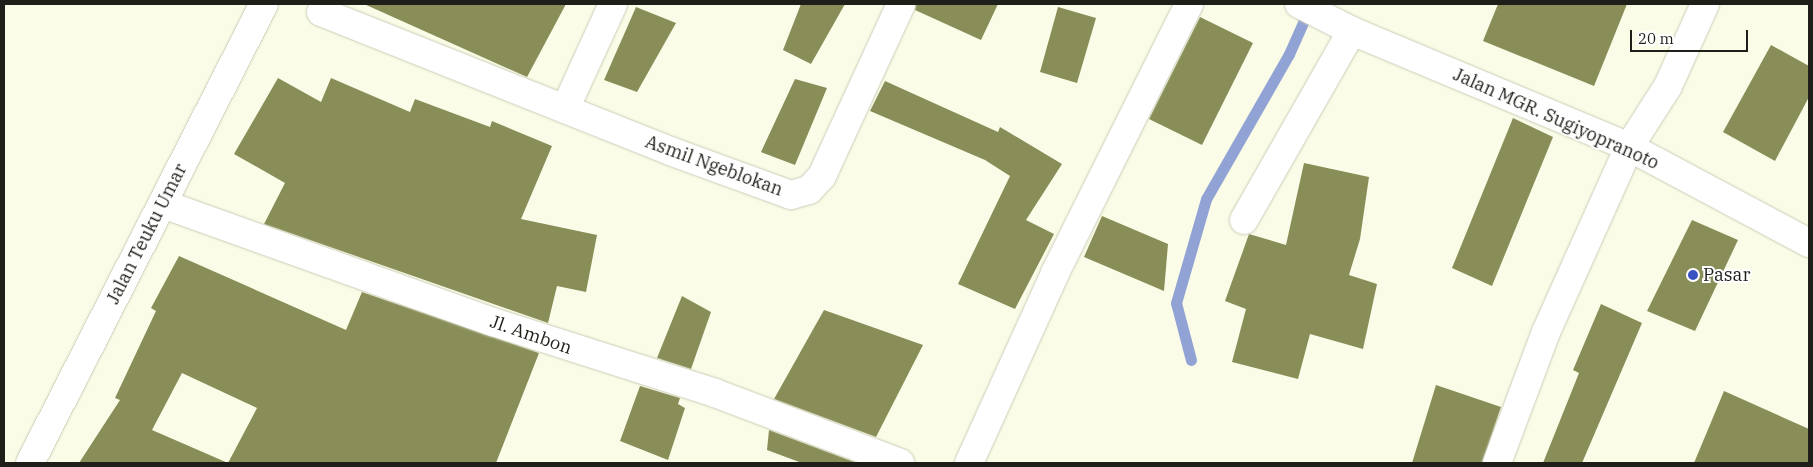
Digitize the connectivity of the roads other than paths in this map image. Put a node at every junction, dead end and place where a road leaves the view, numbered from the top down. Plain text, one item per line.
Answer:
1 (264, 4) edge
2 (613, 4) edge
3 (901, 4) edge
4 (1190, 4) edge
5 (1705, 4) edge
6 (1308, 9) edge
7 (322, 12) dead end
8 (1352, 31) junction
9 (565, 109) junction
10 (1628, 146) junction
11 (163, 204) junction
12 (1244, 220) dead end
13 (1809, 243) edge
14 (30, 463) edge
15 (900, 463) edge
16 (969, 463) edge
17 (1497, 463) edge

1 - 11 street, Jalan Teuku Umar
2 - 9 street
3 - 9 street, Asmil Ngeblokan
4 - 16 street
5 - 10 street
6 - 8 street, Jalan MGR. Sugiyopranoto
7 - 9 street, Asmil Ngeblokan
8 - 10 street, Jalan MGR. Sugiyopranoto
8 - 12 street
10 - 13 street, Jalan MGR. Sugiyopranoto
10 - 17 street
11 - 14 street, Jalan Teuku Umar
11 - 15 street, Jl. Ambon

